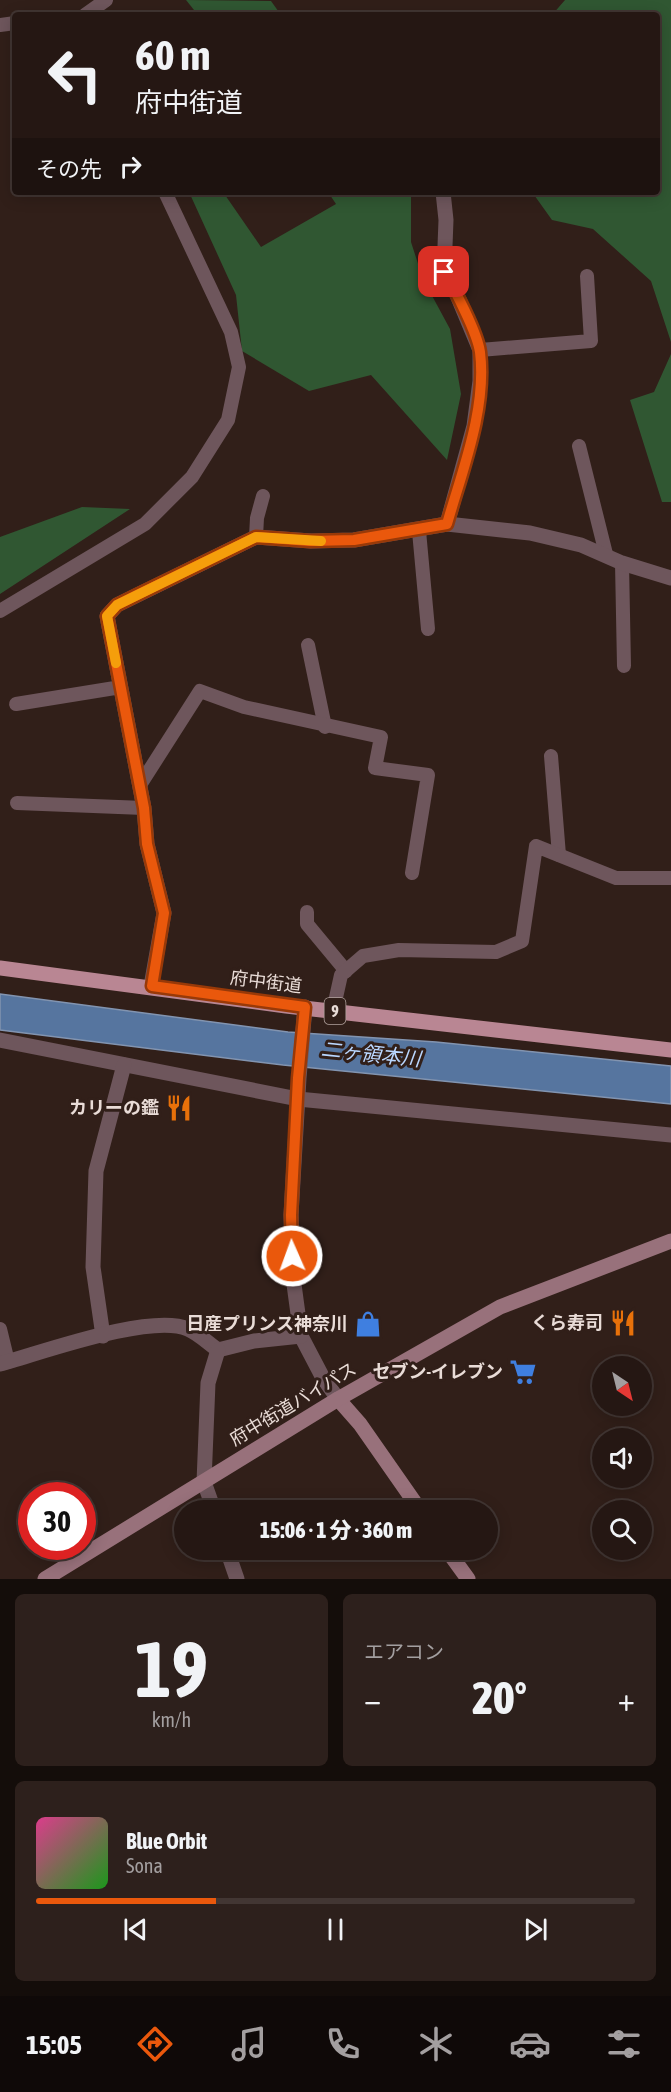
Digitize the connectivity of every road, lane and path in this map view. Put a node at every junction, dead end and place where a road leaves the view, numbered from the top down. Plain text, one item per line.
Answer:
1 (106, 0) edge
2 (89, 12) edge
3 (166, 195) edge
4 (443, 195) edge
5 (587, 276) dead end
6 (480, 350) junction
7 (579, 446) dead end
8 (263, 496) dead end
9 (447, 524) junction
10 (418, 531) junction
11 (256, 537) junction
12 (606, 554) junction
13 (622, 562) junction
14 (671, 578) edge
15 (0, 610) edge
16 (428, 629) dead end
17 (308, 645) dead end
18 (624, 666) dead end
19 (121, 687) junction
20 (16, 704) dead end
21 (325, 727) junction
22 (551, 756) dead end
23 (140, 785) junction
24 (17, 803) dead end
25 (144, 808) junction
26 (559, 855) junction
27 (412, 873) dead end
28 (671, 879) edge
29 (307, 912) dead end
30 (0, 968) edge
31 (346, 971) junction
32 (152, 986) junction
33 (305, 1007) junction
34 (333, 1011) junction
35 (0, 1040) edge
36 (671, 1050) edge
37 (124, 1065) junction
38 (298, 1099) junction
39 (671, 1135) edge
40 (671, 1241) edge
41 (0, 1329) edge
42 (103, 1336) junction
43 (301, 1336) junction
44 (218, 1350) junction
45 (4, 1363) edge
46 (338, 1399) junction
47 (204, 1482) junction
48 (210, 1500) edge
49 (413, 1500) edge
50 (230, 1560) edge
51 (454, 1560) edge
52 (45, 1579) edge
53 (237, 1579) edge
54 (468, 1579) edge

1 - 2 lane
3 - 15 lane
4 - 6 street
5 - 6 lane
6 - 9 street
7 - 12 lane
8 - 11 lane
9 - 10 street
9 - 12 street
10 - 11 street
10 - 16 lane
11 - 19 street
12 - 13 street
13 - 14 street
13 - 18 lane
17 - 21 lane
19 - 20 lane
19 - 23 street
21 - 23 lane
21 - 27 lane
22 - 26 lane
23 - 25 street
24 - 25 lane
25 - 32 street
26 - 28 lane
26 - 31 lane
29 - 31 lane
30 - 32 main road, 府中街道 / 9
31 - 34 lane
32 - 33 main road, 府中街道 / 9
33 - 34 main road, 府中街道 / 9
33 - 38 street
34 - 36 main road, 府中街道 / 9
35 - 37 street
37 - 38 street
37 - 42 street
38 - 39 street
38 - 43 street
40 - 46 street, 府中街道バイパス
41 - 45 lane
42 - 44 street
42 - 45 street
43 - 44 street
43 - 46 street
44 - 47 street
46 - 47 street, 府中街道バイパス
46 - 49 street
47 - 48 street
47 - 52 street, 府中街道バイパス
50 - 53 street
51 - 54 street

